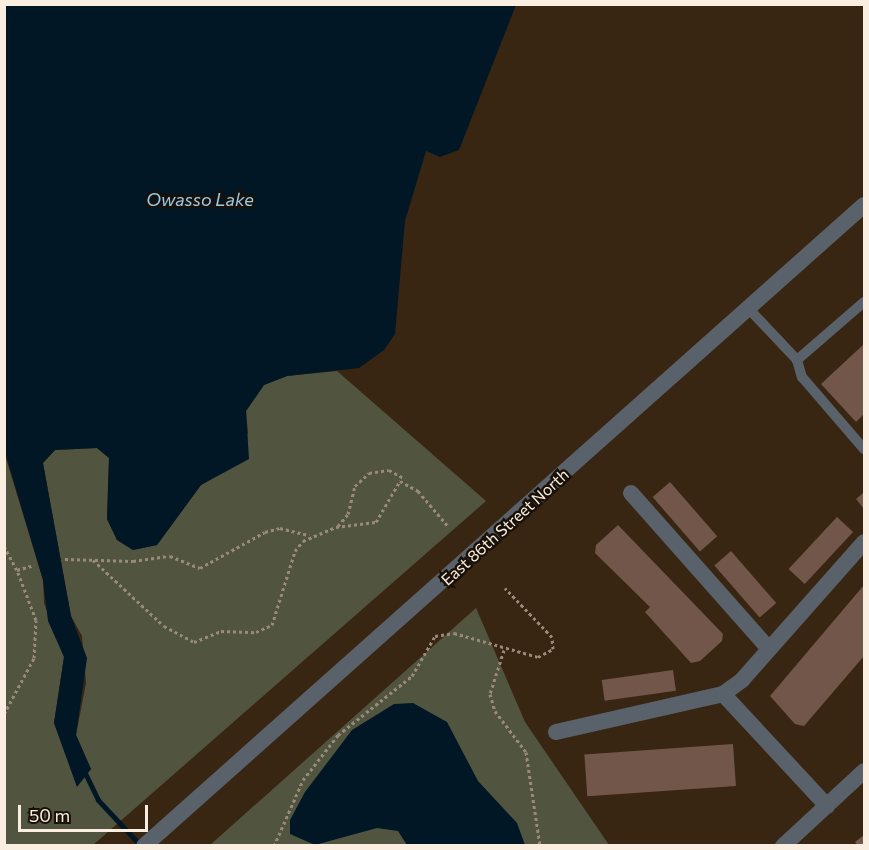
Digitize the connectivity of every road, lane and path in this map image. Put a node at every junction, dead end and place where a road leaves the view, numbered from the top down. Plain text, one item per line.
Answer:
1 (864, 205) edge
2 (864, 302) edge
3 (749, 309) junction
4 (797, 360) junction
5 (864, 449) edge
6 (405, 479) junction
7 (631, 493) dead end
8 (447, 525) dead end
9 (336, 527) junction
10 (311, 535) junction
11 (864, 542) edge
12 (4, 546) edge
13 (65, 559) dead end
14 (93, 560) junction
15 (34, 565) dead end
16 (17, 570) junction
17 (505, 588) dead end
18 (769, 649) junction
19 (504, 650) junction
20 (723, 694) junction
21 (4, 714) edge
22 (556, 732) dead end
23 (864, 771) edge
24 (827, 806) junction
25 (144, 846) edge
26 (274, 846) edge
27 (540, 846) edge
28 (783, 846) edge

1 - 3 street, East 86th Street North
2 - 4 lane
3 - 4 lane
3 - 25 street, East 86th Street North
4 - 5 lane
6 - 8 path
6 - 9 path
6 - 9 path
7 - 18 street
9 - 10 path
10 - 14 path
10 - 14 path
11 - 18 street
12 - 16 path
13 - 14 path
15 - 16 path
16 - 21 path
17 - 19 path
18 - 20 street
19 - 26 path
19 - 27 path
20 - 22 street
20 - 24 street
23 - 24 street
24 - 28 street

